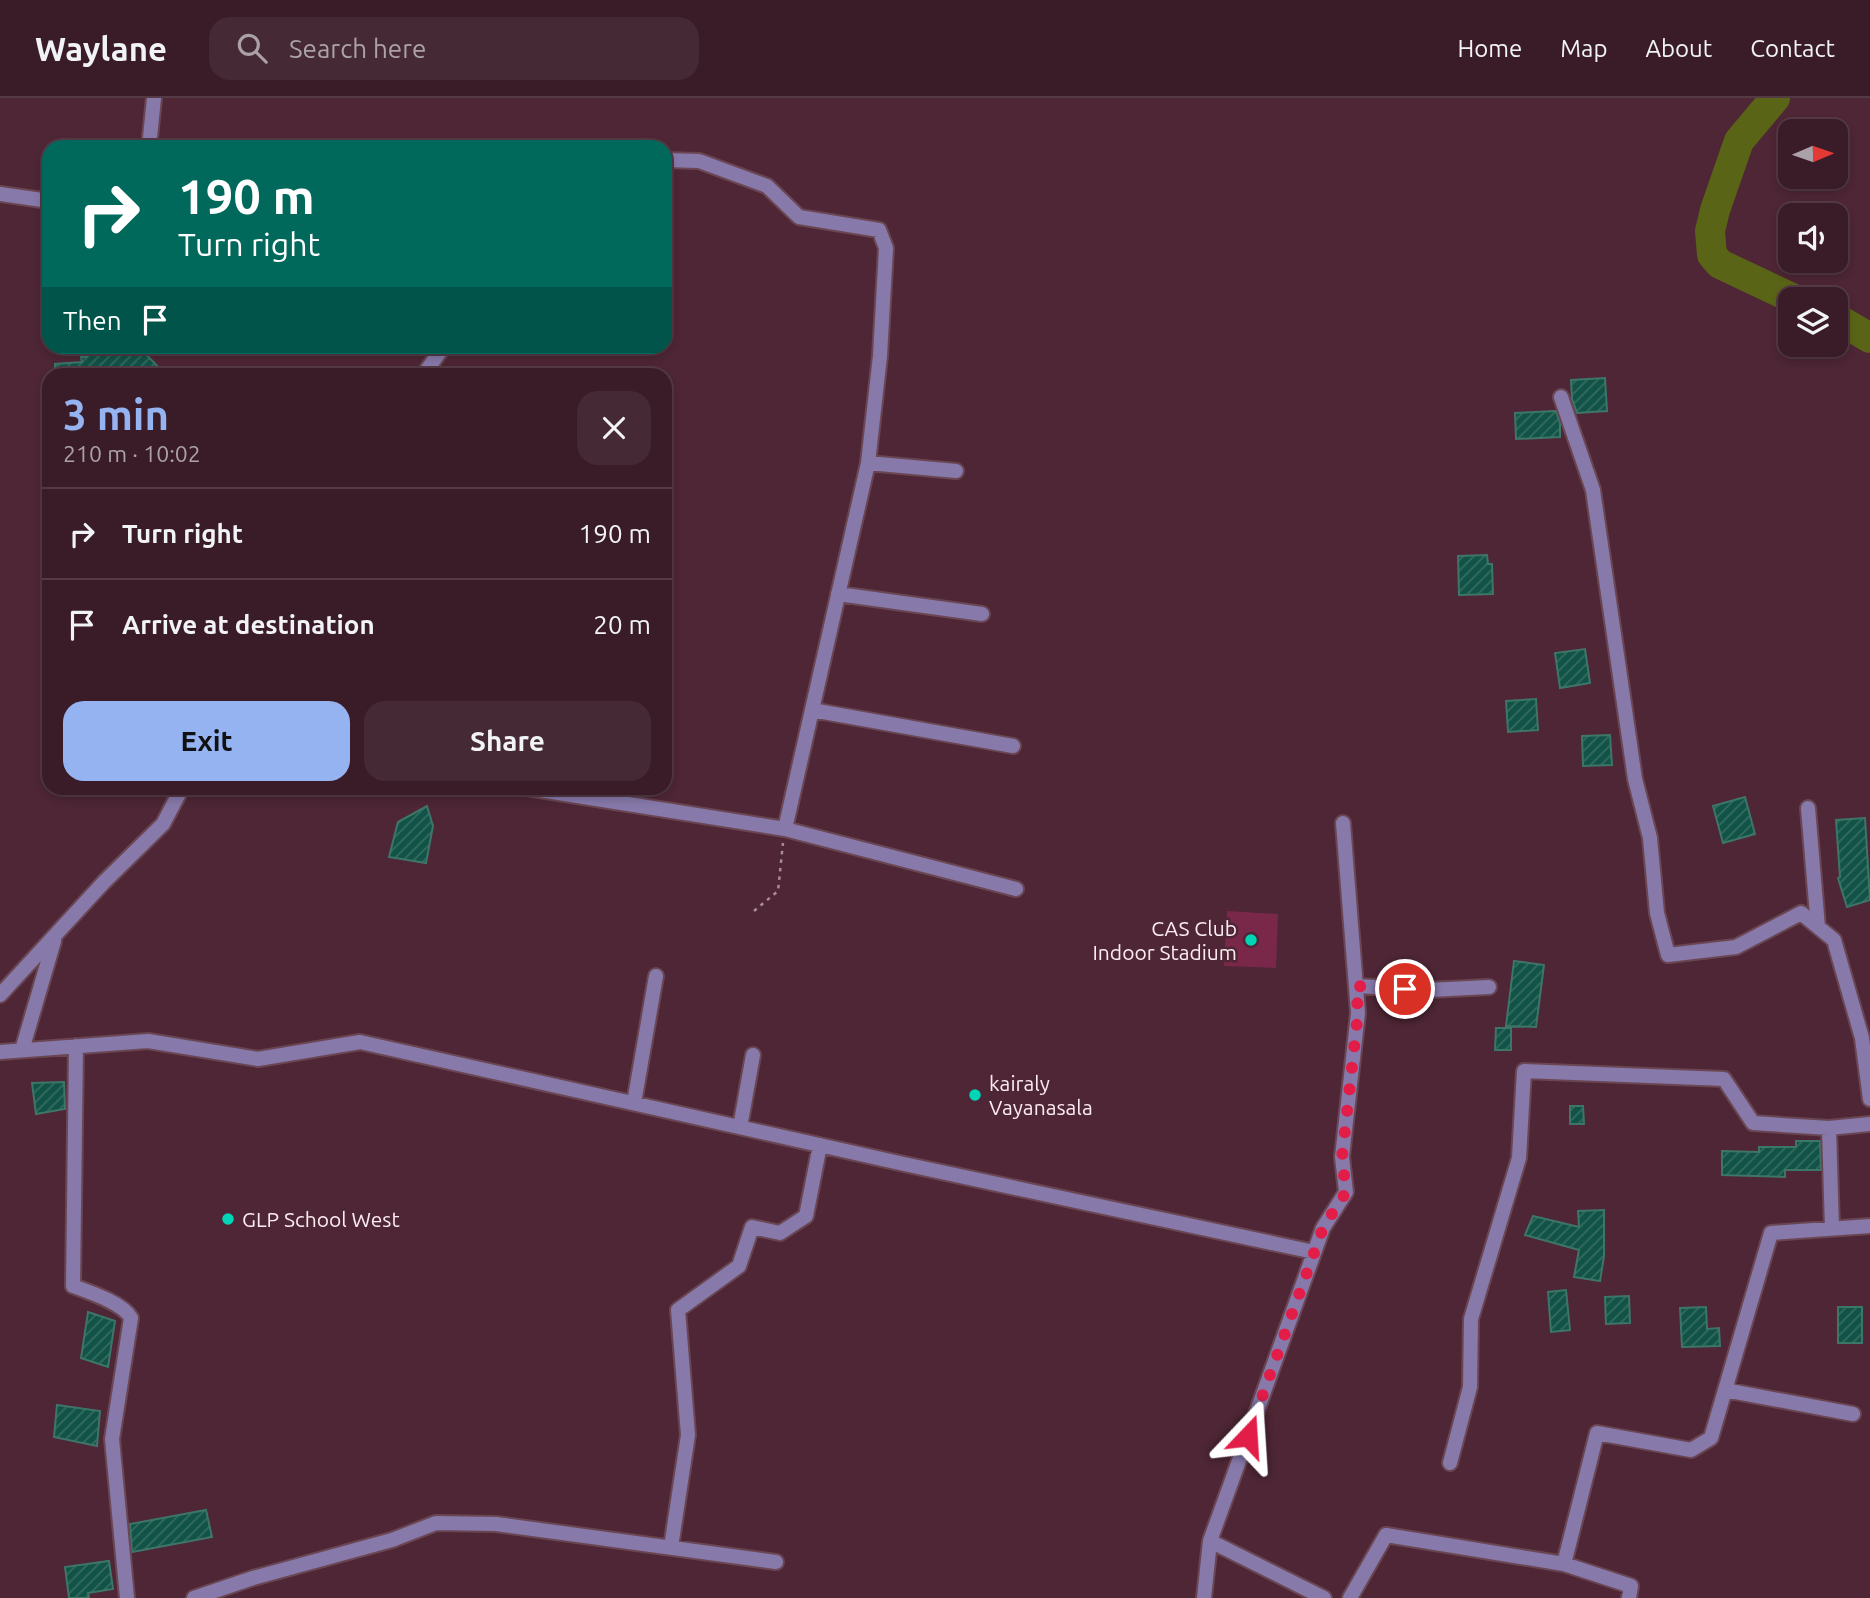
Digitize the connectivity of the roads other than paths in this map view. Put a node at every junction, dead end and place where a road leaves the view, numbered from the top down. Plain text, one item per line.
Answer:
1 (154, 98) edge
2 (150, 140) edge
3 (672, 160) edge
4 (0, 194) edge
5 (42, 200) edge
6 (1561, 397) dead end
7 (867, 463) junction
8 (956, 471) dead end
9 (838, 594) junction
10 (982, 614) dead end
11 (812, 710) junction
12 (1013, 746) dead end
13 (178, 795) edge
14 (571, 795) edge
15 (1808, 808) dead end
16 (1343, 823) dead end
17 (785, 829) junction
18 (1016, 890) dead end
19 (1818, 927) junction
20 (56, 935) junction
21 (656, 976) dead end
22 (1356, 986) junction
23 (1489, 987) dead end
24 (0, 995) edge
25 (76, 1046) junction
26 (22, 1050) junction
27 (0, 1052) edge
28 (753, 1055) dead end
29 (1870, 1099) edge
30 (634, 1103) junction
31 (1870, 1124) edge
32 (740, 1127) junction
33 (1829, 1128) junction
34 (820, 1145) junction
35 (1870, 1226) edge
36 (1832, 1229) junction
37 (1314, 1252) junction
38 (1725, 1390) junction
39 (1853, 1414) dead end
40 (1450, 1463) dead end
41 (1210, 1541) junction
42 (671, 1547) junction
43 (776, 1562) dead end
44 (1564, 1564) junction
45 (127, 1598) edge
46 (194, 1598) edge
47 (1204, 1598) edge
48 (1324, 1598) edge
49 (1350, 1598) edge
50 (1629, 1598) edge

1 - 2 street
3 - 7 street
4 - 5 street
6 - 19 street
7 - 8 street
7 - 9 street
9 - 10 street
9 - 11 street
11 - 12 street
11 - 17 street
13 - 20 street
14 - 17 street
15 - 19 street
16 - 22 street
17 - 18 street
19 - 29 street
20 - 24 street
20 - 26 street
21 - 30 street
22 - 23 street
22 - 37 street
25 - 26 street
25 - 30 street
25 - 45 street
26 - 27 street
28 - 32 street
30 - 32 street
31 - 33 street
32 - 34 street
33 - 36 street
33 - 40 street
34 - 37 street
34 - 42 street
35 - 36 street
36 - 38 street
37 - 41 street
38 - 39 street
38 - 44 street
41 - 47 street
41 - 48 street
42 - 43 street
42 - 46 street
44 - 49 street
44 - 50 street

